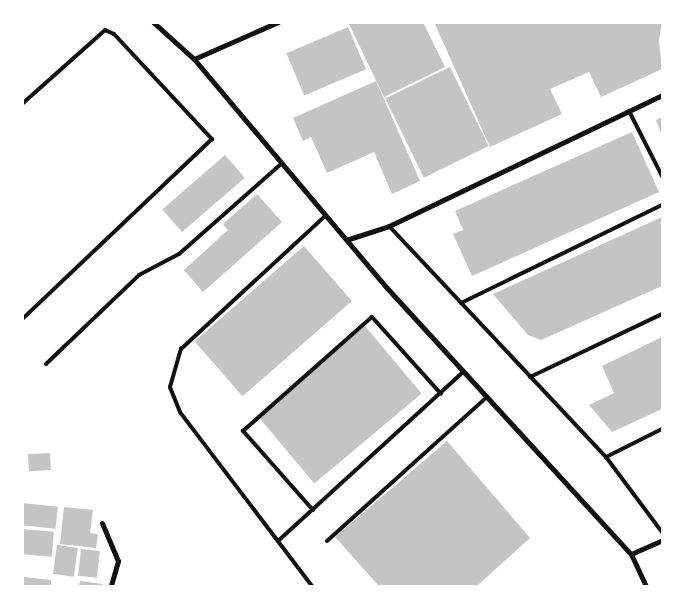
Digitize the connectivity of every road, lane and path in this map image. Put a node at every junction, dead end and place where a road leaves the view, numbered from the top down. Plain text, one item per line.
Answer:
1 (153, 22) edge
2 (278, 22) edge
3 (194, 59) junction
4 (662, 95) edge
5 (22, 104) edge
6 (629, 111) junction
7 (281, 164) junction
8 (662, 176) edge
9 (662, 205) edge
10 (328, 214) junction
11 (389, 226) junction
12 (349, 239) junction
13 (461, 303) junction
14 (662, 314) edge
15 (22, 319) edge
16 (46, 364) dead end
17 (463, 372) junction
18 (530, 377) junction
19 (441, 394) junction
20 (486, 397) junction
21 (662, 429) edge
22 (606, 457) junction
23 (313, 510) junction
24 (102, 523) dead end
25 (662, 532) edge
26 (662, 540) edge
27 (278, 541) junction
28 (327, 541) dead end
29 (631, 554) junction
30 (111, 586) edge
31 (312, 586) edge
32 (646, 586) edge

1 - 3 street
2 - 3 street
3 - 7 street
4 - 6 street
5 - 15 lane
6 - 8 lane
6 - 11 street
7 - 10 street
7 - 16 lane
9 - 13 lane
10 - 12 street
10 - 27 lane
11 - 12 street
11 - 13 lane
12 - 17 street
13 - 18 lane
14 - 18 lane
17 - 19 lane
17 - 20 street
18 - 22 lane
19 - 23 lane
19 - 23 lane
20 - 28 lane
20 - 29 street
21 - 22 lane
22 - 25 lane
23 - 27 lane
24 - 30 street
26 - 29 street
27 - 31 lane
29 - 32 street

